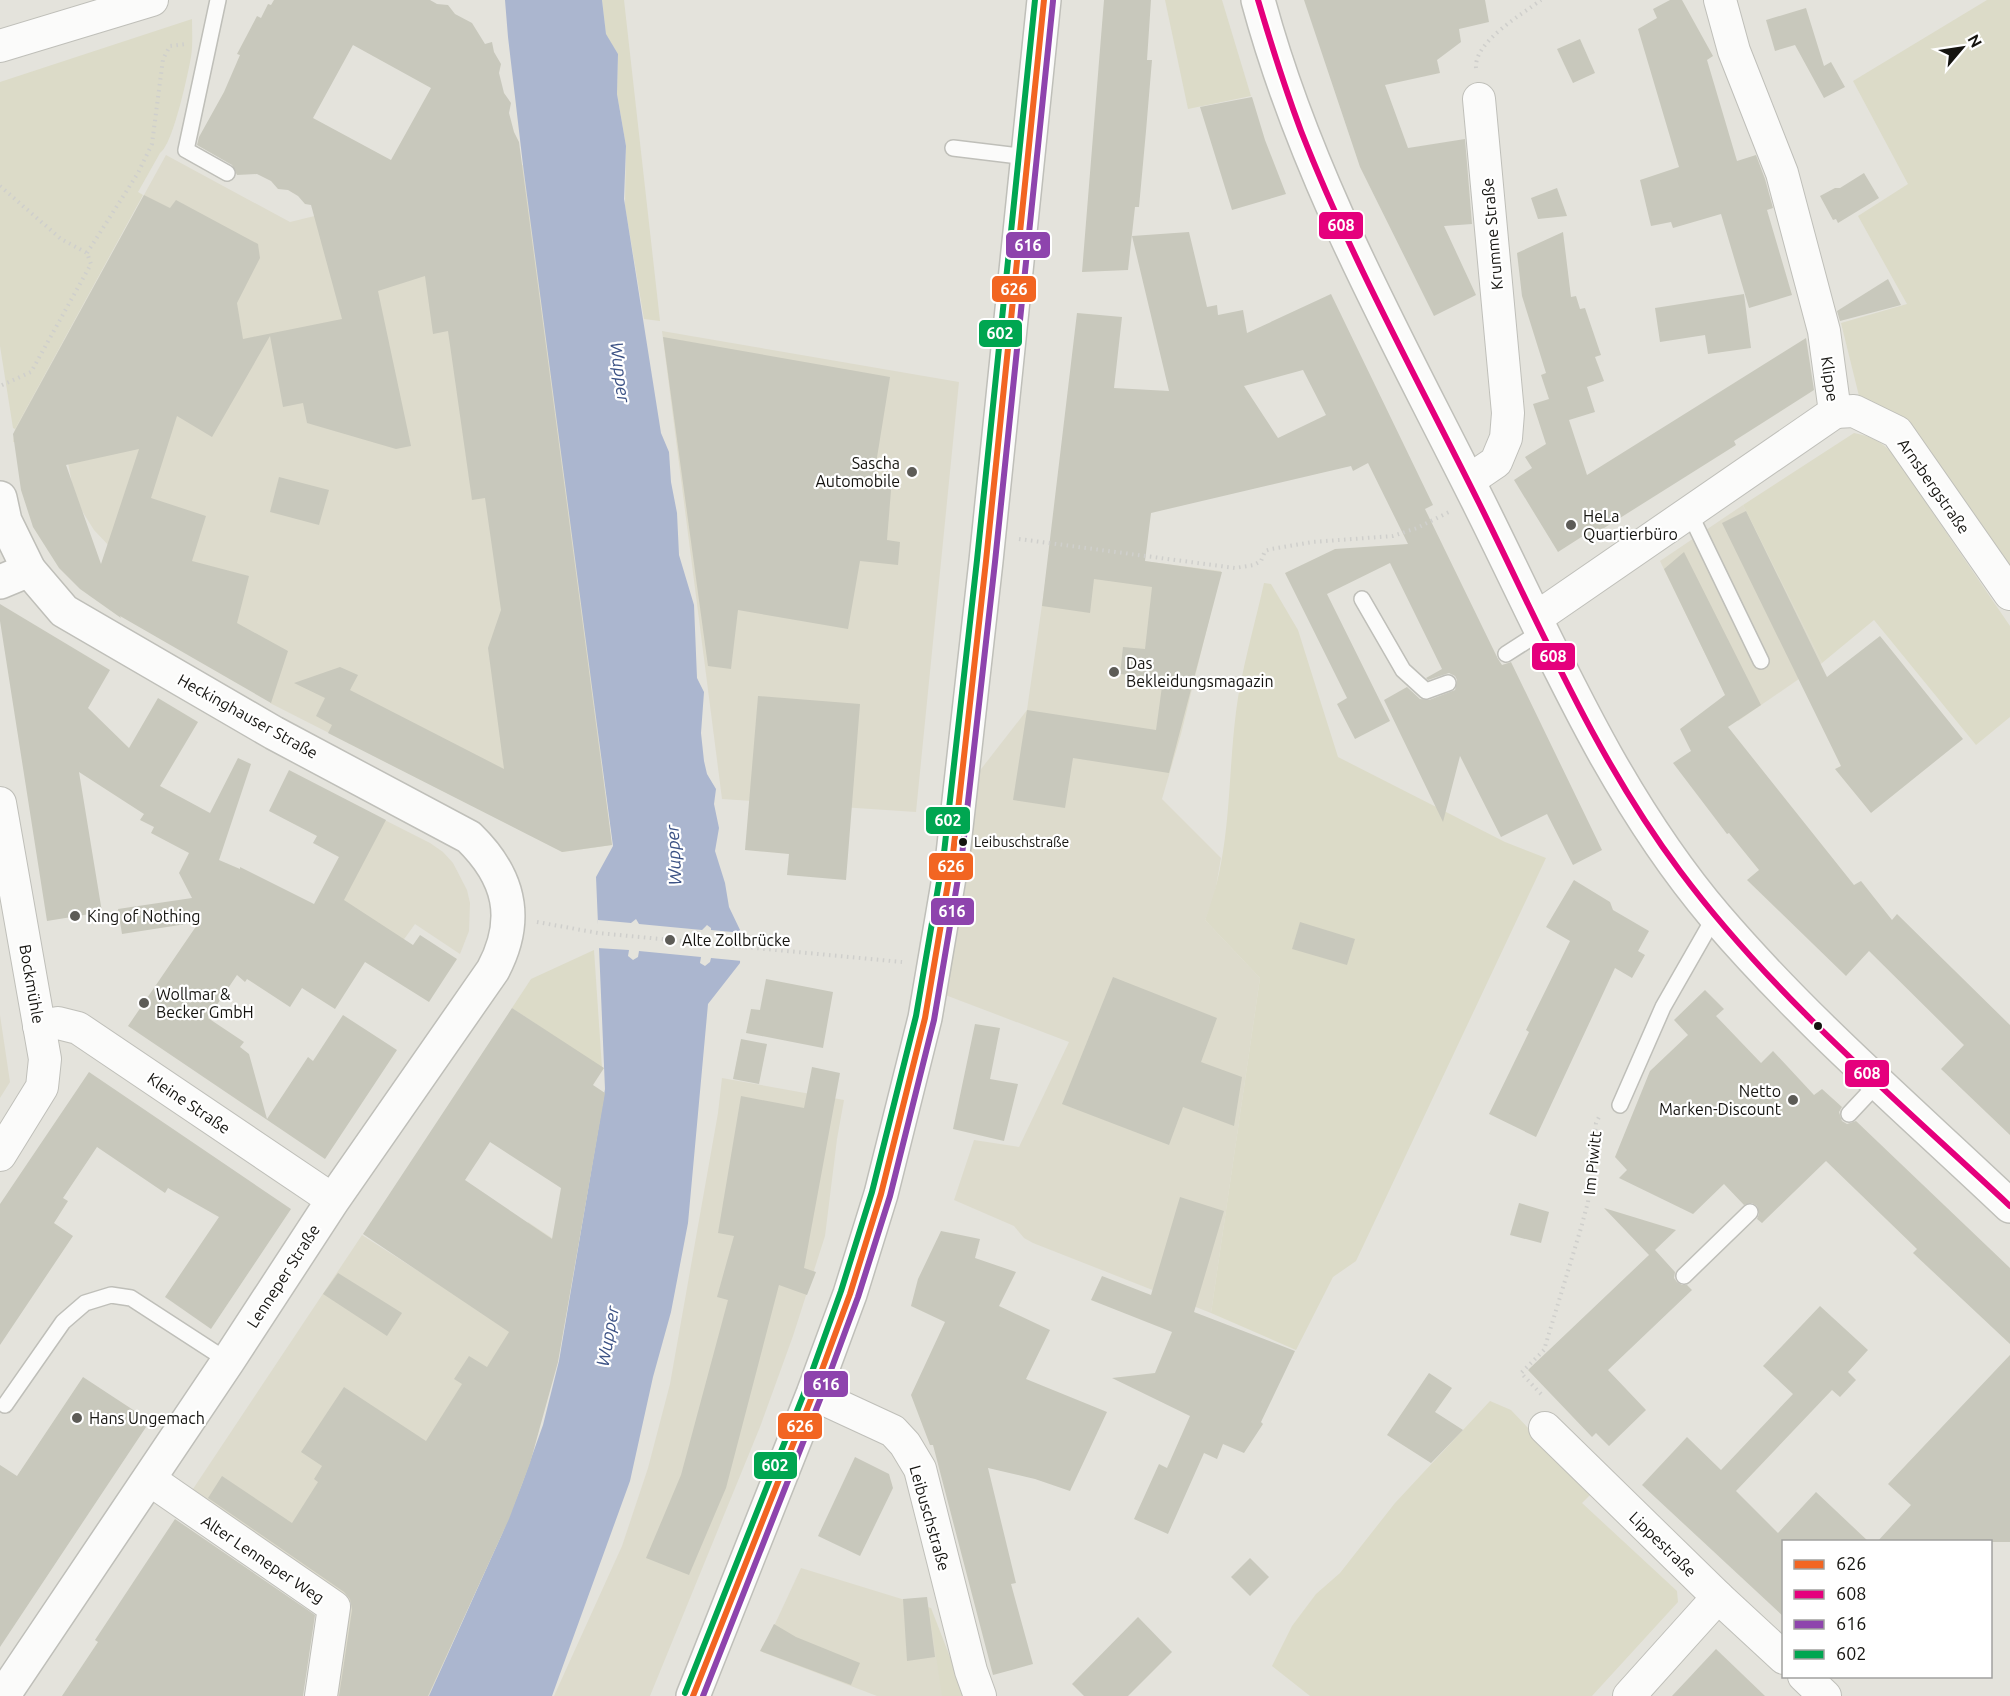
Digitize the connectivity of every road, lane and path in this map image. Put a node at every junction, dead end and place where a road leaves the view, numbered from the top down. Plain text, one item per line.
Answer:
1 (152, 0) edge
2 (218, 0) edge
3 (1044, 0) edge
4 (1258, 0) edge
5 (1540, 0) edge
6 (1720, 0) edge
7 (197, 45) dead end
8 (0, 46) edge
9 (1479, 99) joint
10 (954, 148) dead end
11 (1027, 157) junction
12 (227, 173) dead end
13 (0, 186) edge
14 (87, 253) junction
15 (0, 386) edge
16 (1835, 412) junction
17 (1468, 482) junction
18 (0, 498) edge
19 (1690, 514) junction
20 (1439, 517) dead end
21 (989, 535) junction
22 (13, 570) edge
23 (2010, 594) edge
24 (1362, 599) dead end
25 (1539, 625) junction
26 (1506, 654) dead end
27 (1761, 661) dead end
28 (1448, 683) dead end
29 (0, 803) edge
30 (479, 847) joint
31 (508, 912) junction
32 (1715, 916) junction
33 (935, 965) junction
34 (39, 1026) junction
35 (1879, 1082) junction
36 (1620, 1104) joint
37 (1849, 1114) dead end
38 (0, 1155) edge
39 (333, 1200) junction
40 (2010, 1206) edge
41 (1750, 1212) dead end
42 (1684, 1276) dead end
43 (228, 1360) junction
44 (813, 1394) junction
45 (1541, 1394) dead end
46 (5, 1405) dead end
47 (1545, 1428) dead end
48 (148, 1479) junction
49 (1718, 1597) junction
50 (1782, 1656) edge
51 (1805, 1678) edge
52 (3, 1696) edge
53 (321, 1696) edge
54 (693, 1696) edge
55 (980, 1696) edge
56 (1629, 1696) edge
57 (1825, 1696) edge

1 - 8 street
2 - 12 lane
3 - 11 main road
4 - 17 main road
5 - 9 path
6 - 16 street, Klippe
7 - 14 path
9 - 17 street, Krumme Straße
10 - 11 lane
11 - 21 main road
13 - 14 path
14 - 15 path
16 - 19 street, Klippe
16 - 23 street, Arnsbergstraße
17 - 25 main road
18 - 22 main road, Heckinghauser Straße
19 - 25 street, Klippe
19 - 27 lane
20 - 21 path
21 - 33 main road
22 - 30 main road, Heckinghauser Straße
24 - 28 lane
25 - 26 lane
25 - 32 main road
29 - 34 street, Bockmühle
30 - 31 main road, Lenneper Straße
31 - 33 path
31 - 39 main road, Lenneper Straße
32 - 35 main road
32 - 36 lane
33 - 44 main road
34 - 38 street, Bockmühle
34 - 39 street, Kleine Straße
35 - 37 lane
35 - 40 main road
36 - 45 path, Im Piwitt
39 - 43 main road, Lenneper Straße
41 - 42 lane
43 - 46 lane
43 - 48 main road, Lenneper Straße
44 - 54 main road
44 - 55 street, Leibuschstraße
47 - 49 street, Lippestraße
48 - 52 main road, Lenneper Straße
48 - 53 street, Alter Lenneper Weg
49 - 50 street, Lippestraße
49 - 56 street
51 - 57 street

